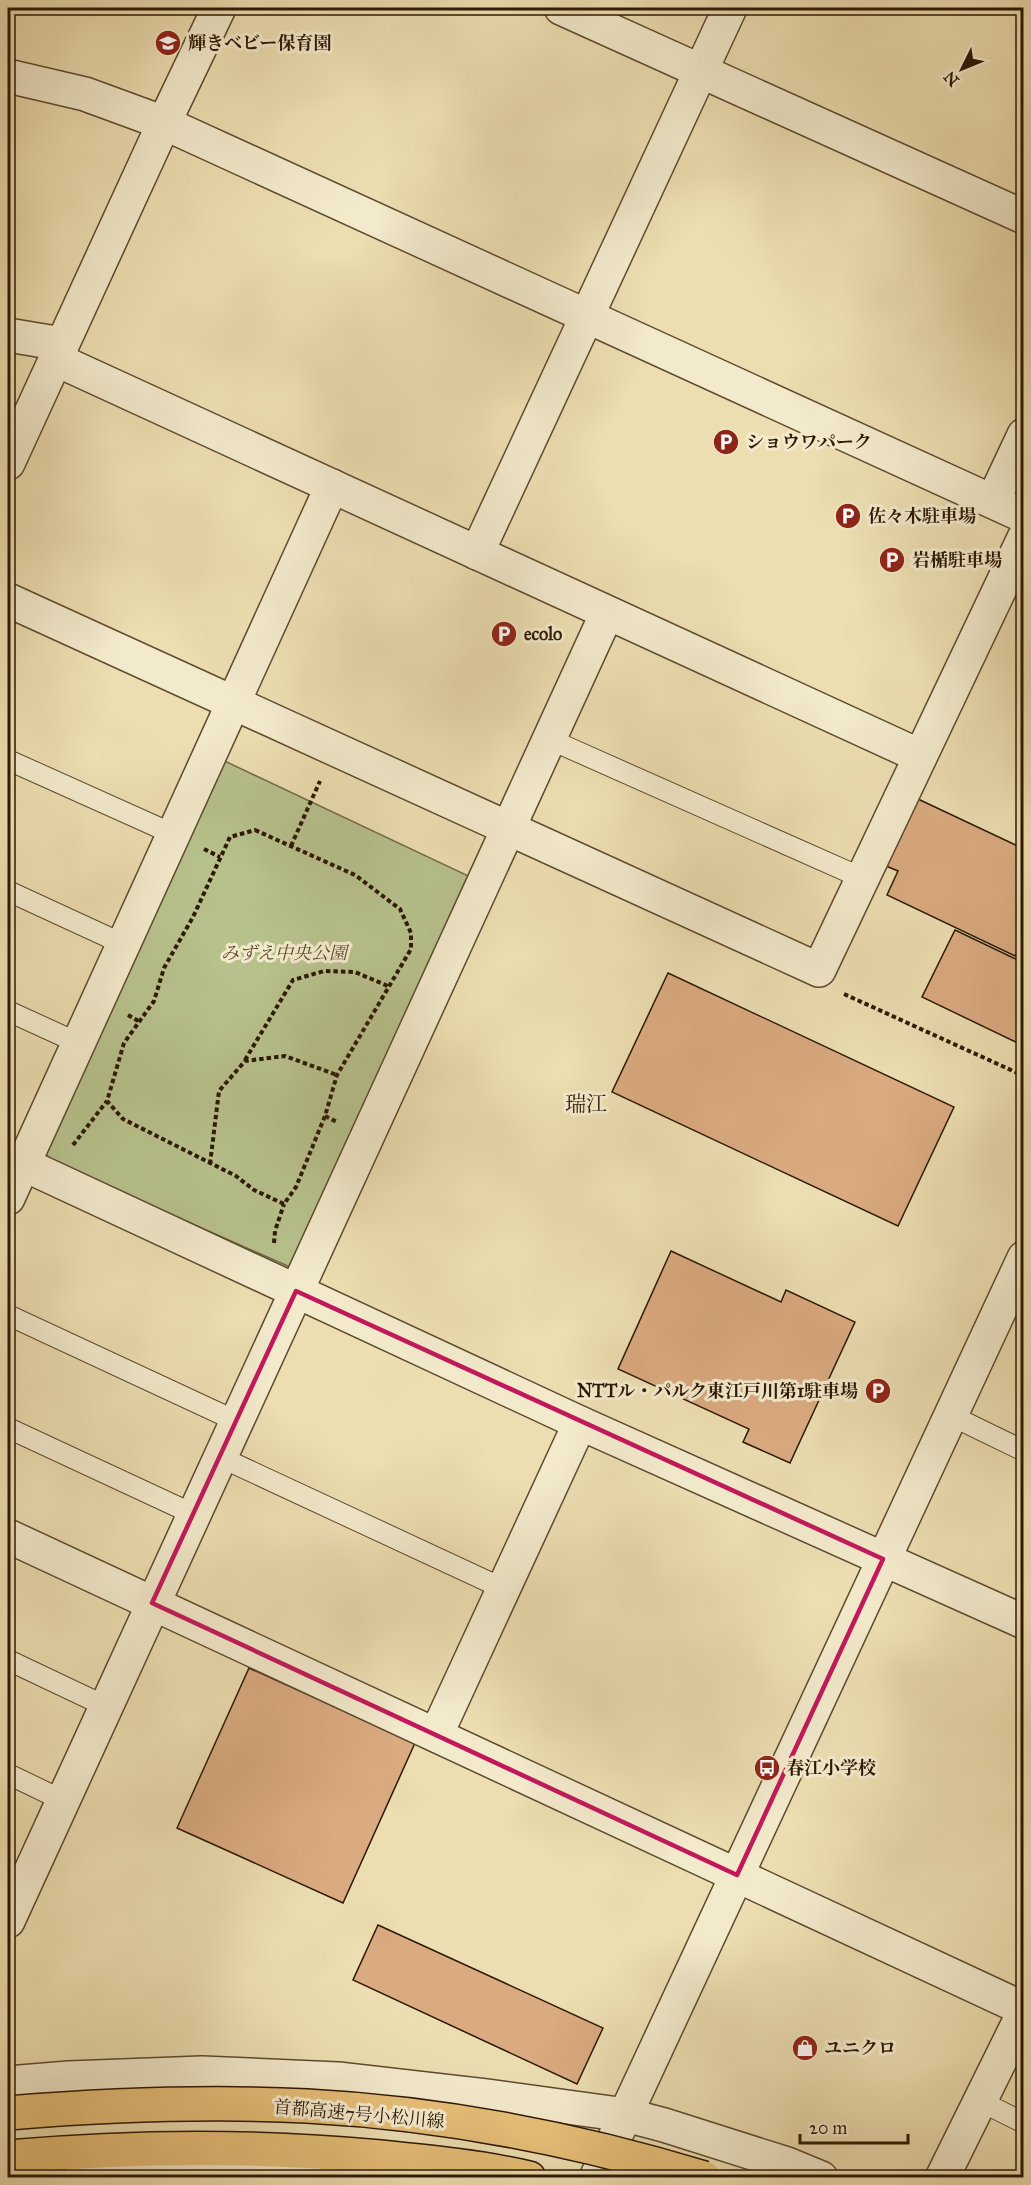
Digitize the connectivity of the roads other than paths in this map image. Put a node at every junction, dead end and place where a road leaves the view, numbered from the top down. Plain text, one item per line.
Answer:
1 (219, 8) edge
2 (561, 8) edge
3 (730, 8) edge
4 (700, 70) junction
5 (8, 76) edge
6 (164, 123) junction
7 (1023, 216) edge
8 (587, 316) junction
9 (8, 335) edge
10 (59, 351) junction
11 (1023, 435) edge
12 (8, 463) edge
13 (332, 486) junction
14 (993, 501) junction
15 (1023, 516) edge
16 (1023, 538) edge
17 (477, 553) junction
18 (8, 600) edge
19 (607, 613) junction
20 (233, 703) junction
21 (549, 739) junction
22 (920, 756) junction
23 (8, 760) edge
24 (508, 828) junction
25 (173, 834) junction
26 (862, 878) junction
27 (8, 891) edge
28 (123, 944) junction
29 (8, 1011) edge
30 (78, 1044) junction
31 (15, 1160) edge
32 (8, 1198) edge
33 (1023, 1258) edge
34 (296, 1291) junction
35 (8, 1315) edge
36 (950, 1415) junction
37 (236, 1421) junction
38 (580, 1422) junction
39 (8, 1428) edge
40 (1023, 1451) edge
41 (220, 1457) junction
42 (193, 1514) junction
43 (8, 1536) edge
44 (883, 1559) junction
45 (504, 1589) junction
46 (152, 1603) junction
47 (1023, 1622) edge
48 (8, 1660) edge
49 (105, 1706) junction
50 (436, 1735) junction
51 (8, 1774) edge
52 (62, 1800) junction
53 (737, 1875) junction
54 (15, 1885) edge
55 (8, 1921) edge
56 (1023, 2010) edge
57 (8, 2083) edge
58 (980, 2101) junction
59 (8, 2113) edge
60 (626, 2115) junction
61 (1023, 2123) edge
62 (8, 2157) edge
63 (80, 2178) edge
64 (331, 2178) edge
65 (529, 2178) edge
66 (596, 2178) edge
67 (704, 2178) edge
68 (821, 2178) edge
69 (942, 2178) edge

1 - 6 street
2 - 4 street
3 - 4 street
4 - 7 street
4 - 8 street
5 - 6 street
6 - 8 street
6 - 10 street
8 - 14 street
8 - 17 street
9 - 10 street
10 - 12 street
10 - 13 street
11 - 14 street
13 - 17 street
13 - 20 street
14 - 15 street
16 - 22 street
17 - 19 street
18 - 20 street
19 - 21 street
19 - 22 street
20 - 24 street
20 - 25 street
21 - 24 street
21 - 26 lane
22 - 26 street
23 - 25 lane
24 - 26 street
24 - 34 street
25 - 28 street
27 - 28 lane
28 - 30 street
29 - 30 lane
30 - 31 street
31 - 32 street
31 - 34 street
33 - 36 street
34 - 37 street
34 - 38 street
35 - 37 lane
36 - 40 lane
36 - 44 street
37 - 41 street
38 - 44 street
38 - 45 street
39 - 42 lane
41 - 42 street
41 - 45 lane
42 - 46 street
43 - 46 street
44 - 47 street
44 - 53 street
45 - 50 street
46 - 49 street
46 - 50 street
48 - 49 lane
49 - 52 street
50 - 53 street
51 - 52 lane
52 - 54 street
53 - 56 street
53 - 60 street
54 - 55 street
56 - 58 street
57 - 60 street
58 - 61 lane
58 - 69 street
59 - 67 highway, 首都高速7号小松川線, bridge
60 - 66 street
60 - 68 street
62 - 65 highway
63 - 64 street

